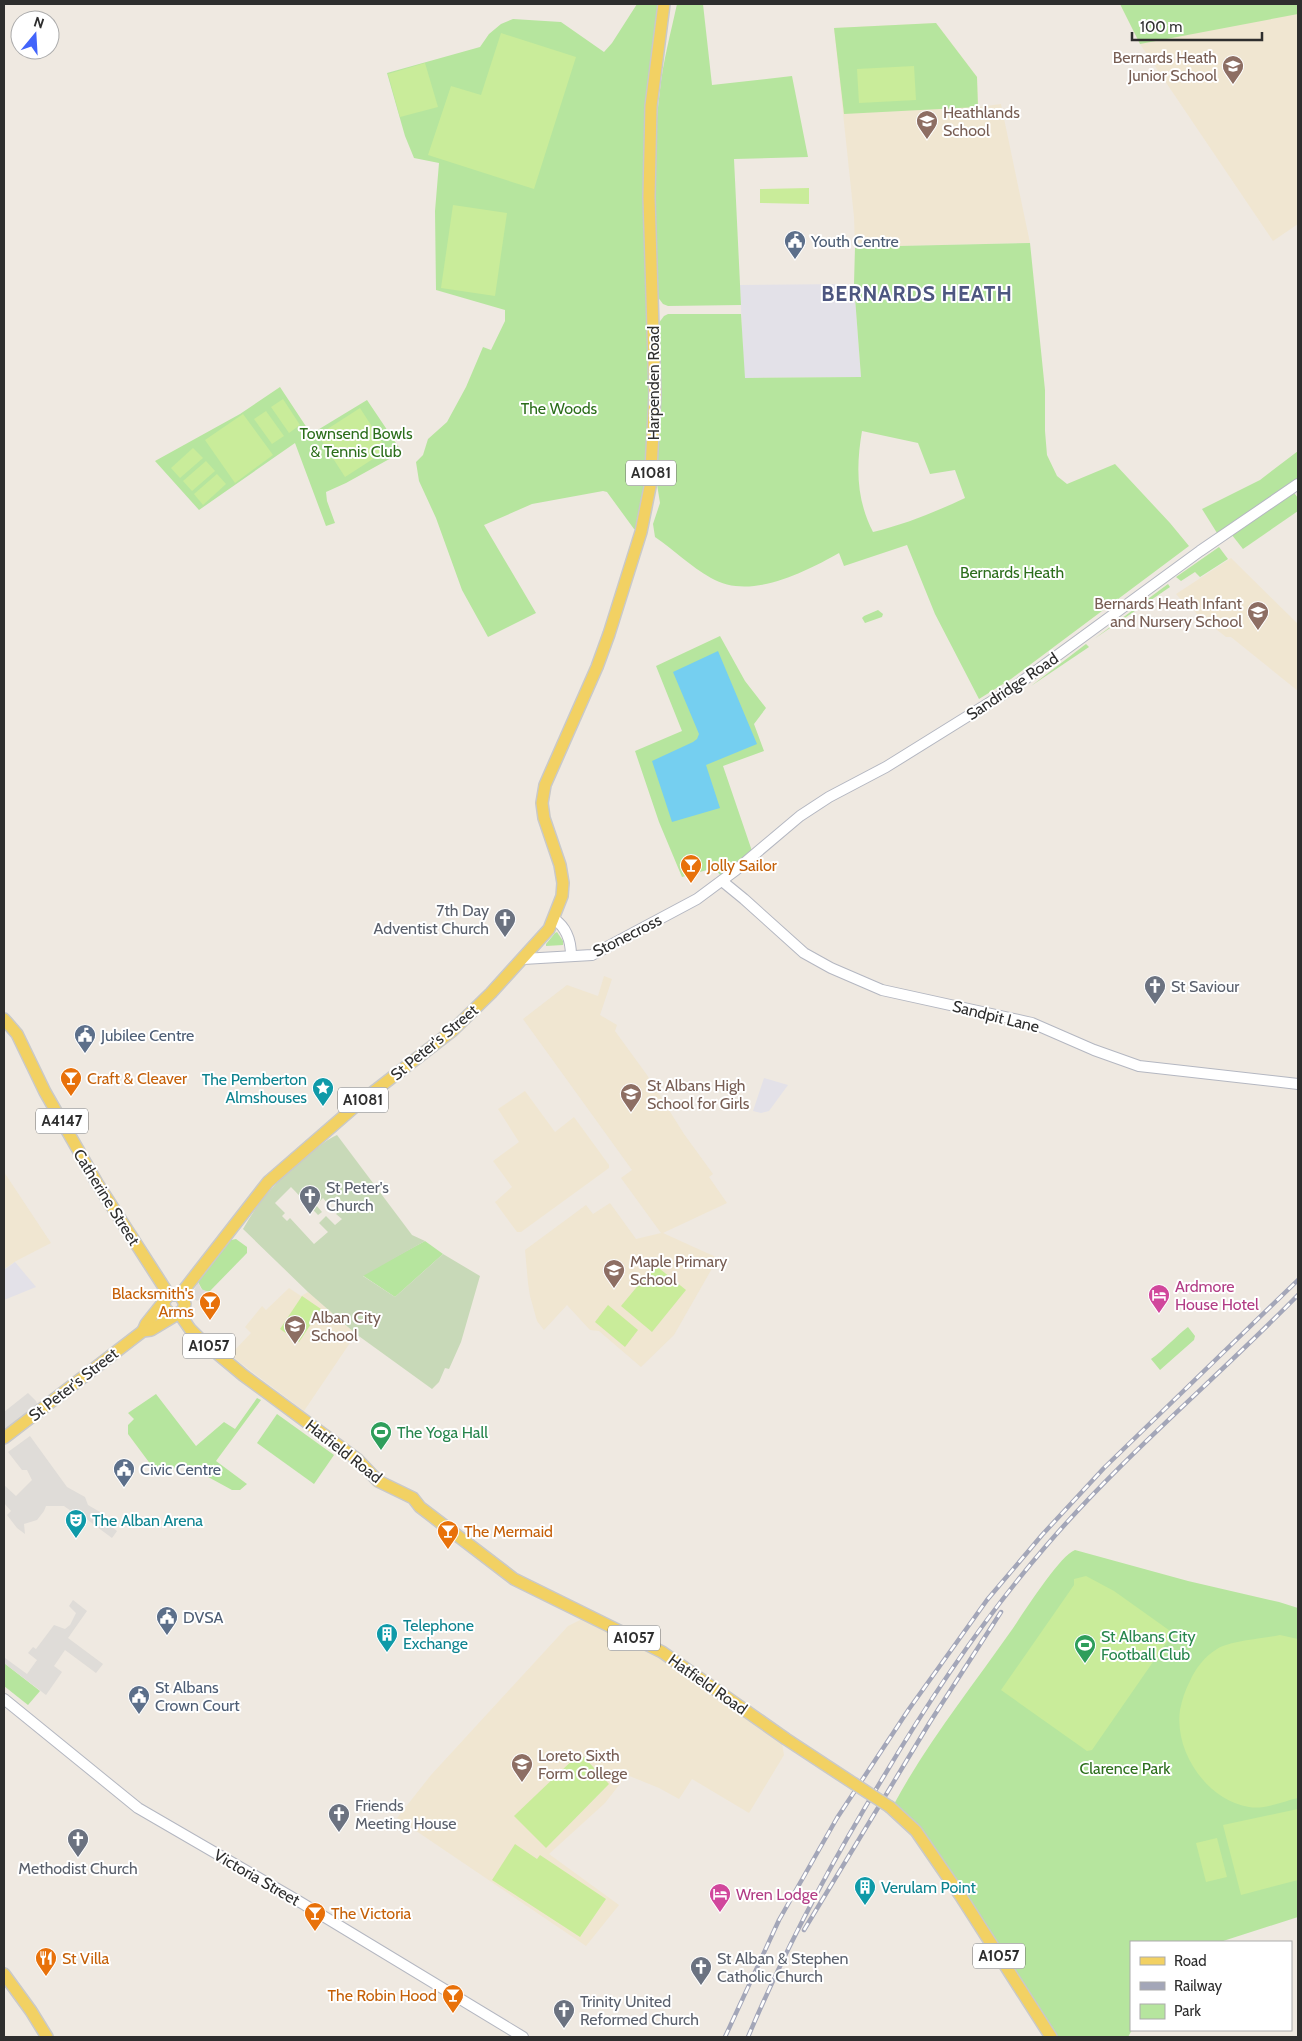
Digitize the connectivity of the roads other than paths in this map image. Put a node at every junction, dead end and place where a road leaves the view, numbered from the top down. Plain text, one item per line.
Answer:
1 (664, 4) edge
2 (1298, 484) edge
3 (722, 881) junction
4 (554, 919) junction
5 (572, 956) junction
6 (522, 959) junction
7 (4, 1019) edge
8 (1298, 1084) edge
9 (171, 1298) junction
10 (178, 1314) junction
11 (143, 1331) junction
12 (4, 1438) edge
13 (4, 1699) edge
14 (4, 1974) edge
15 (46, 2037) edge
16 (523, 2037) edge
17 (1051, 2037) edge

1 - 4 main road, Harpenden Road / A1081
2 - 3 main road, Sandridge Road
3 - 5 main road, Stonecross
3 - 8 main road, Sandpit Lane
4 - 5 main road
4 - 6 main road, A1081
5 - 6 main road, Stonecross
6 - 9 main road, St Peter's Street / A1081
7 - 9 main road, Catherine Street / A4147
9 - 10 main road, Catherine Street
9 - 10 main road
9 - 11 main road, St Peter's Street / A1081
10 - 11 main road, St Peter's Street / A1081
10 - 17 main road, Hatfield Road / A1057, bridge
11 - 12 main road, St Peter's Street / A1081
13 - 16 main road, Victoria Street
14 - 15 main road

